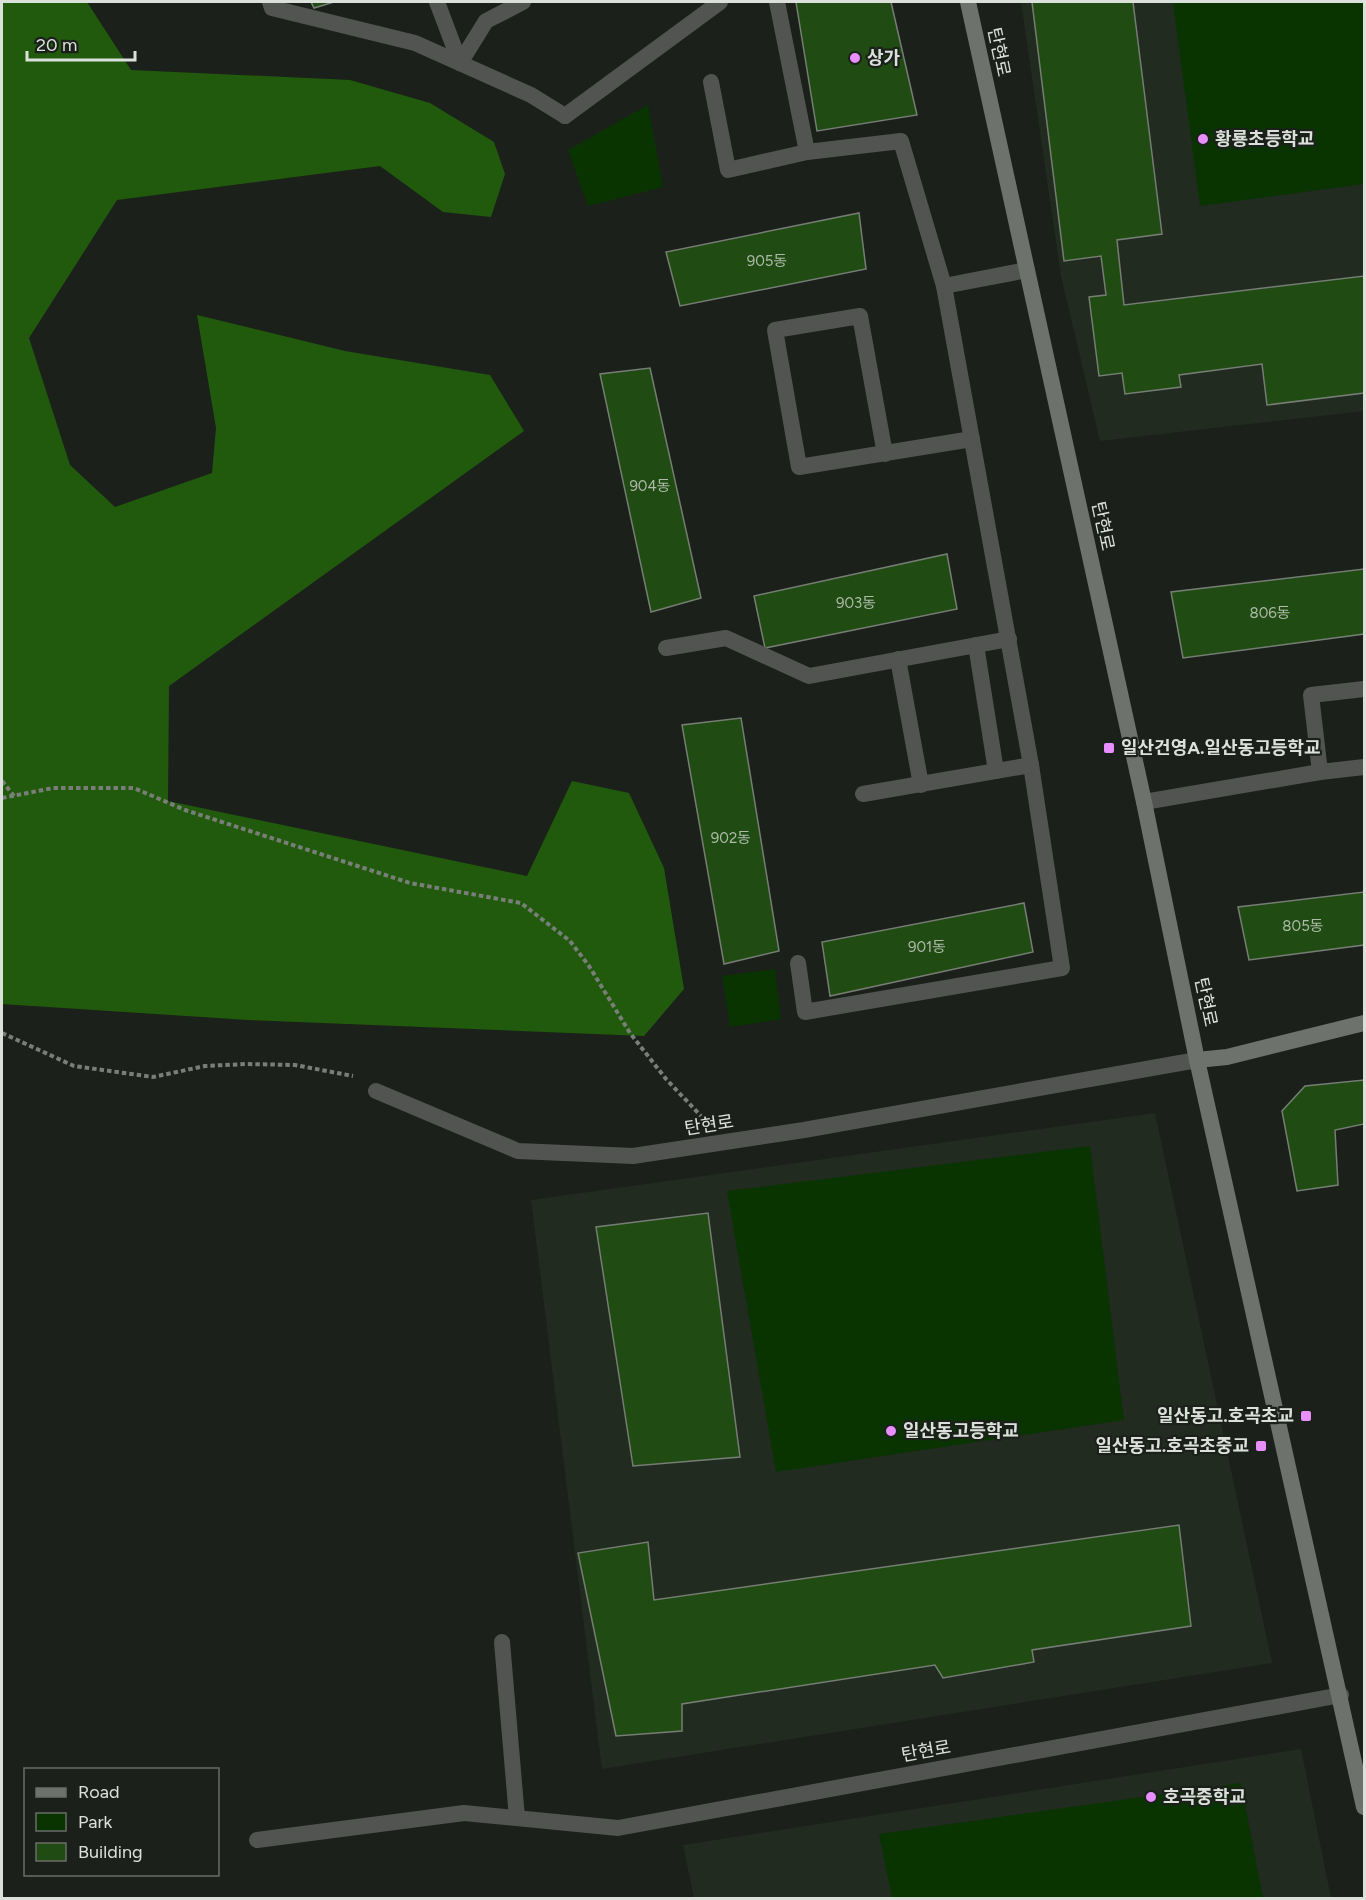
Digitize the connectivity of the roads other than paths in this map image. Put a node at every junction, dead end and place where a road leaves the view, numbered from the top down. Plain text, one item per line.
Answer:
1 (270, 2) edge
2 (436, 2) edge
3 (523, 2) edge
4 (720, 2) edge
5 (777, 2) edge
6 (968, 2) edge
7 (460, 63) junction
8 (711, 82) dead end
9 (807, 152) junction
10 (1027, 270) junction
11 (944, 286) junction
12 (972, 439) junction
13 (885, 454) junction
14 (1009, 639) junction
15 (976, 645) junction
16 (666, 648) dead end
17 (898, 659) junction
18 (1365, 689) edge
19 (1031, 765) junction
20 (1365, 767) edge
21 (996, 771) junction
22 (1320, 772) junction
23 (921, 785) junction
24 (863, 794) dead end
25 (1144, 802) junction
26 (798, 963) dead end
27 (1365, 1023) edge
28 (1197, 1060) junction
29 (376, 1091) road end
30 (502, 1642) dead end
31 (1341, 1695) junction
32 (1365, 1807) edge
33 (516, 1818) junction
34 (257, 1840) dead end

1 - 7 street
2 - 7 street
3 - 7 street
4 - 7 street
5 - 9 street
6 - 10 main road, 탄현로
8 - 9 street
9 - 11 street
10 - 11 street
10 - 25 main road, 탄현로
11 - 12 street
12 - 13 street
12 - 14 street
13 - 13 street
14 - 15 street
14 - 19 street
15 - 17 street
15 - 21 street
16 - 17 street
17 - 23 street
18 - 22 street
19 - 21 street
19 - 26 street
20 - 22 street
21 - 23 street
22 - 25 street
23 - 24 street
25 - 28 main road, 탄현로
27 - 28 main road, 탄현로
28 - 29 street, 탄현로
28 - 31 main road, 탄현로
30 - 33 street
31 - 32 main road, 탄현로
31 - 33 street, 탄현로
33 - 34 street, 탄현로

